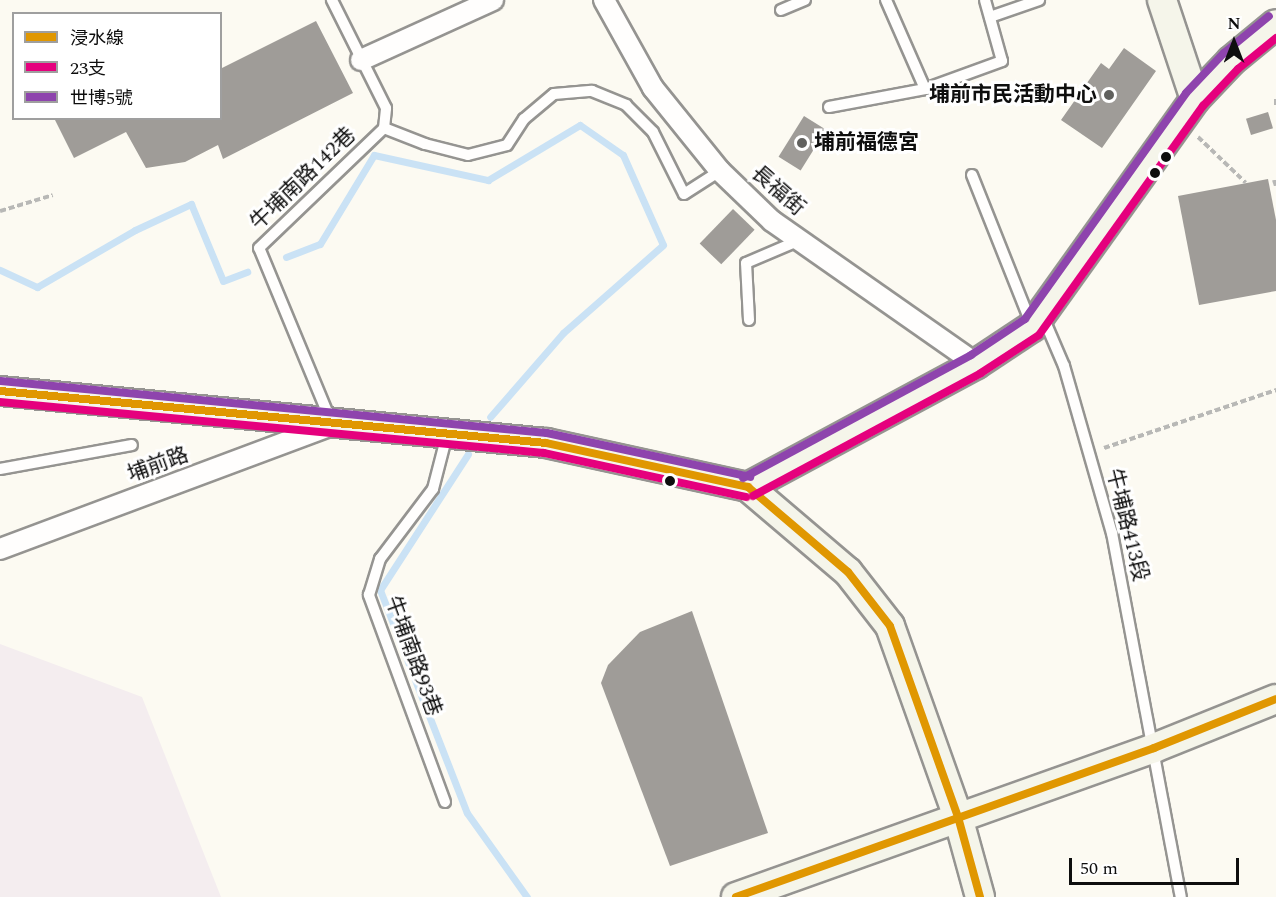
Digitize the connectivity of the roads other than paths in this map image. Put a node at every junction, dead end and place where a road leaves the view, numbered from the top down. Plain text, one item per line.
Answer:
1 (332, 0) edge
2 (493, 0) edge
3 (604, 0) edge
4 (805, 0) edge
5 (886, 0) edge
6 (985, 0) edge
7 (1039, 0) edge
8 (1162, 0) edge
9 (781, 10) dead end
10 (990, 17) junction
11 (1276, 24) edge
12 (361, 60) junction
13 (925, 89) junction
14 (829, 107) dead end
15 (1187, 110) junction
16 (384, 128) junction
17 (720, 171) junction
18 (972, 175) dead end
19 (800, 240) junction
20 (749, 320) dead end
21 (1038, 322) junction
22 (976, 364) junction
23 (0, 391) edge
24 (333, 425) junction
25 (448, 432) junction
26 (132, 445) dead end
27 (0, 469) edge
28 (748, 487) junction
29 (0, 549) edge
30 (1276, 699) edge
31 (1154, 748) junction
32 (445, 802) dead end
33 (958, 817) junction
34 (736, 897) edge
35 (980, 897) edge
36 (1181, 897) edge

1 - 12 lane, 牛埔南路142巷
2 - 12 street
3 - 17 street, 長福街
4 - 9 lane
5 - 13 lane
6 - 10 lane
7 - 10 lane
8 - 15 street
10 - 13 lane
11 - 15 street
12 - 16 lane, 牛埔南路142巷
13 - 14 lane
15 - 21 street
16 - 17 lane
16 - 24 lane, 牛埔南路142巷
17 - 19 street, 長福街
18 - 21 lane, 牛埔路413段
19 - 20 lane
19 - 22 street, 長福街
21 - 22 street
21 - 31 lane, 牛埔路413段
22 - 28 street
23 - 24 street
24 - 25 street
24 - 29 street, 埔前路
25 - 28 street
25 - 32 lane, 牛埔南路93巷
26 - 27 lane
28 - 33 street
30 - 31 street
31 - 33 street
31 - 36 lane, 牛埔路413段
33 - 34 street
33 - 35 street

